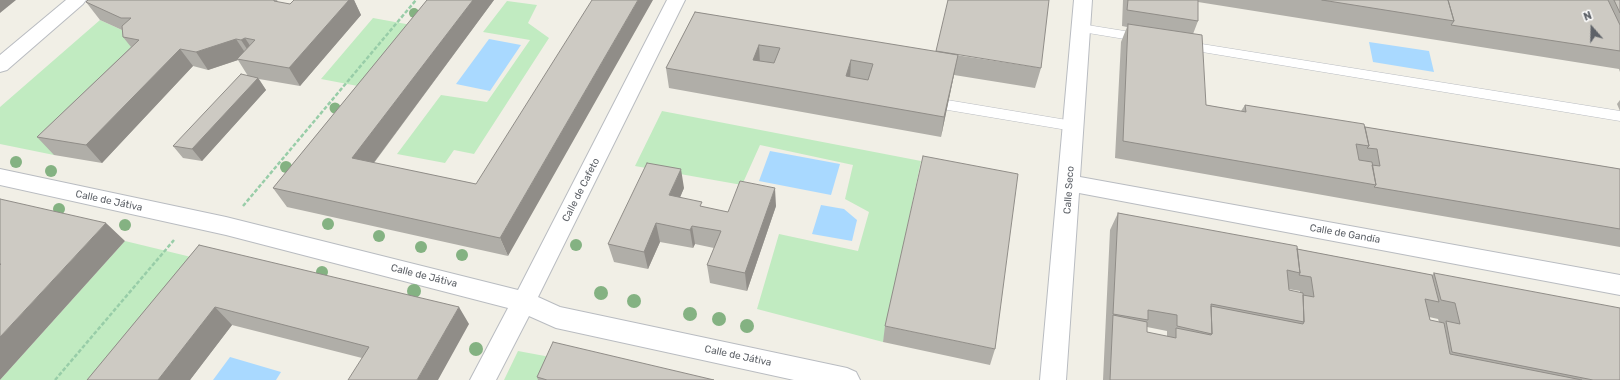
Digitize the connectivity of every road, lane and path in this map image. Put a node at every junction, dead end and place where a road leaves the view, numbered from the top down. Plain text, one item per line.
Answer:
1 (77, 0) edge
2 (416, 0) edge
3 (676, 0) edge
4 (1083, 0) edge
5 (1081, 28) junction
6 (1152, 40) edge
7 (1168, 42) edge
8 (0, 65) edge
9 (948, 105) edge
10 (1620, 116) edge
11 (1073, 126) junction
12 (0, 177) edge
13 (1069, 183) junction
14 (226, 226) junction
15 (180, 241) dead end
16 (1620, 285) edge
17 (524, 302) junction
18 (55, 380) edge
19 (484, 380) edge
20 (847, 380) edge
21 (1053, 380) edge

1 - 8 street
2 - 14 path
3 - 17 street, Calle de Cafeto
4 - 5 street, Calle Seco
5 - 6 lane
5 - 11 street, Calle Seco
7 - 10 lane
9 - 11 lane
11 - 13 street, Calle Seco
12 - 14 street, Calle de Játiva
13 - 16 street, Calle de Gandía
13 - 21 street, Calle Seco
14 - 17 street, Calle de Játiva
15 - 18 path
17 - 19 street, Calle de Cafeto
17 - 20 street, Calle de Játiva

